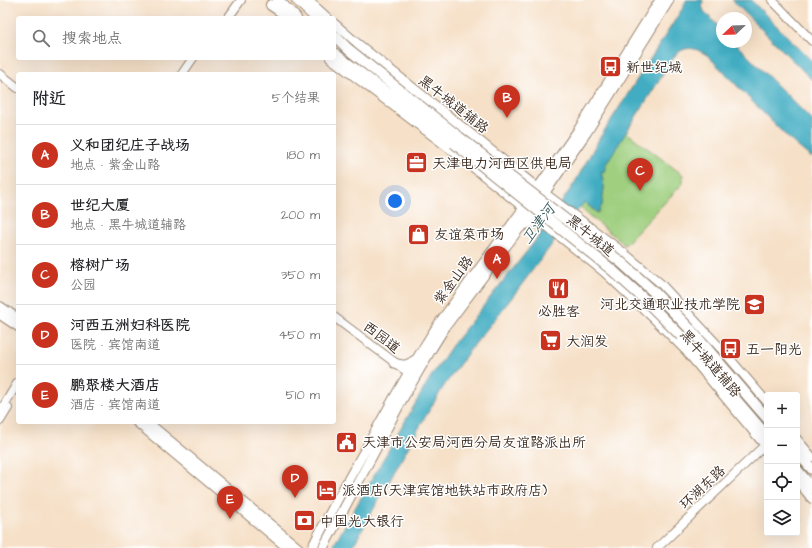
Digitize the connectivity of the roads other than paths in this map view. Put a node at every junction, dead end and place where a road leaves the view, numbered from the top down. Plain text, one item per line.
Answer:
1 (234, 0) edge
2 (241, 0) edge
3 (660, 0) edge
4 (669, 0) edge
5 (772, 0) edge
6 (301, 1) edge
7 (272, 2) edge
8 (223, 16) edge
9 (229, 16) edge
10 (283, 16) edge
11 (288, 16) edge
12 (293, 16) edge
13 (314, 16) edge
14 (325, 16) edge
15 (336, 25) edge
16 (336, 37) edge
17 (812, 40) edge
18 (336, 54) edge
19 (192, 60) edge
20 (198, 60) edge
21 (333, 60) edge
22 (0, 70) edge
23 (183, 72) edge
24 (188, 72) edge
25 (0, 74) edge
26 (16, 81) edge
27 (16, 86) edge
28 (457, 140) junction
29 (541, 191) junction
30 (538, 202) junction
31 (558, 204) junction
32 (527, 211) junction
33 (542, 224) junction
34 (515, 227) junction
35 (623, 252) junction
36 (604, 272) junction
37 (0, 306) edge
38 (0, 315) edge
39 (16, 317) edge
40 (336, 319) edge
41 (336, 323) edge
42 (16, 326) edge
43 (421, 359) junction
44 (394, 365) junction
45 (409, 375) junction
46 (16, 385) edge
47 (16, 395) edge
48 (764, 398) edge
49 (0, 412) edge
50 (764, 415) edge
51 (0, 421) edge
52 (138, 424) edge
53 (150, 424) edge
54 (764, 440) edge
55 (764, 441) edge
56 (800, 442) edge
57 (764, 445) edge
58 (800, 449) edge
59 (800, 455) edge
60 (812, 457) edge
61 (812, 460) edge
62 (812, 469) edge
63 (800, 474) edge
64 (800, 485) edge
65 (812, 488) edge
66 (812, 499) edge
67 (287, 548) edge
68 (299, 548) edge
69 (312, 548) edge
70 (323, 548) edge
71 (657, 548) edge

1 - 8 main road
2 - 9 main road
3 - 29 main road, 紫金山路
4 - 29 main road, 紫金山路
5 - 17 main road
6 - 13 highway
6 - 14 main road
7 - 10 main road
7 - 11 highway
7 - 12 highway
15 - 29 main road, 黑牛城道辅路
16 - 28 highway, 黑牛城道
18 - 28 highway, 黑牛城道
19 - 23 main road
20 - 24 main road
21 - 32 main road
22 - 26 main road
25 - 27 main road
28 - 50 highway, 黑牛城道, bridge
28 - 54 highway, 黑牛城道, bridge
29 - 30 main road, 紫金山路
29 - 31 main road, 黑牛城道辅路
29 - 32 main road, 紫金山路
30 - 31 main road
30 - 32 main road, 紫金山路
31 - 35 main road, 黑牛城道辅路
32 - 33 main road
32 - 34 main road, 紫金山路
33 - 34 main road
33 - 36 main road, 黑牛城道辅路
34 - 43 main road, 紫金山路
35 - 36 main road
35 - 48 main road, 黑牛城道辅路
36 - 55 main road, 黑牛城道辅路
37 - 39 main road
38 - 42 main road
40 - 44 main road, 西园道
41 - 44 main road, 西园道
43 - 44 main road
43 - 45 main road, 紫金山路
44 - 45 main road, 西园道
45 - 69 main road, 紫金山路
45 - 70 main road, 紫金山路
46 - 49 main road
47 - 51 main road
52 - 67 main road
53 - 68 main road
56 - 60 main road
57 - 71 main road, 环湖东路
58 - 61 highway
59 - 62 highway
63 - 65 highway
64 - 66 main road

